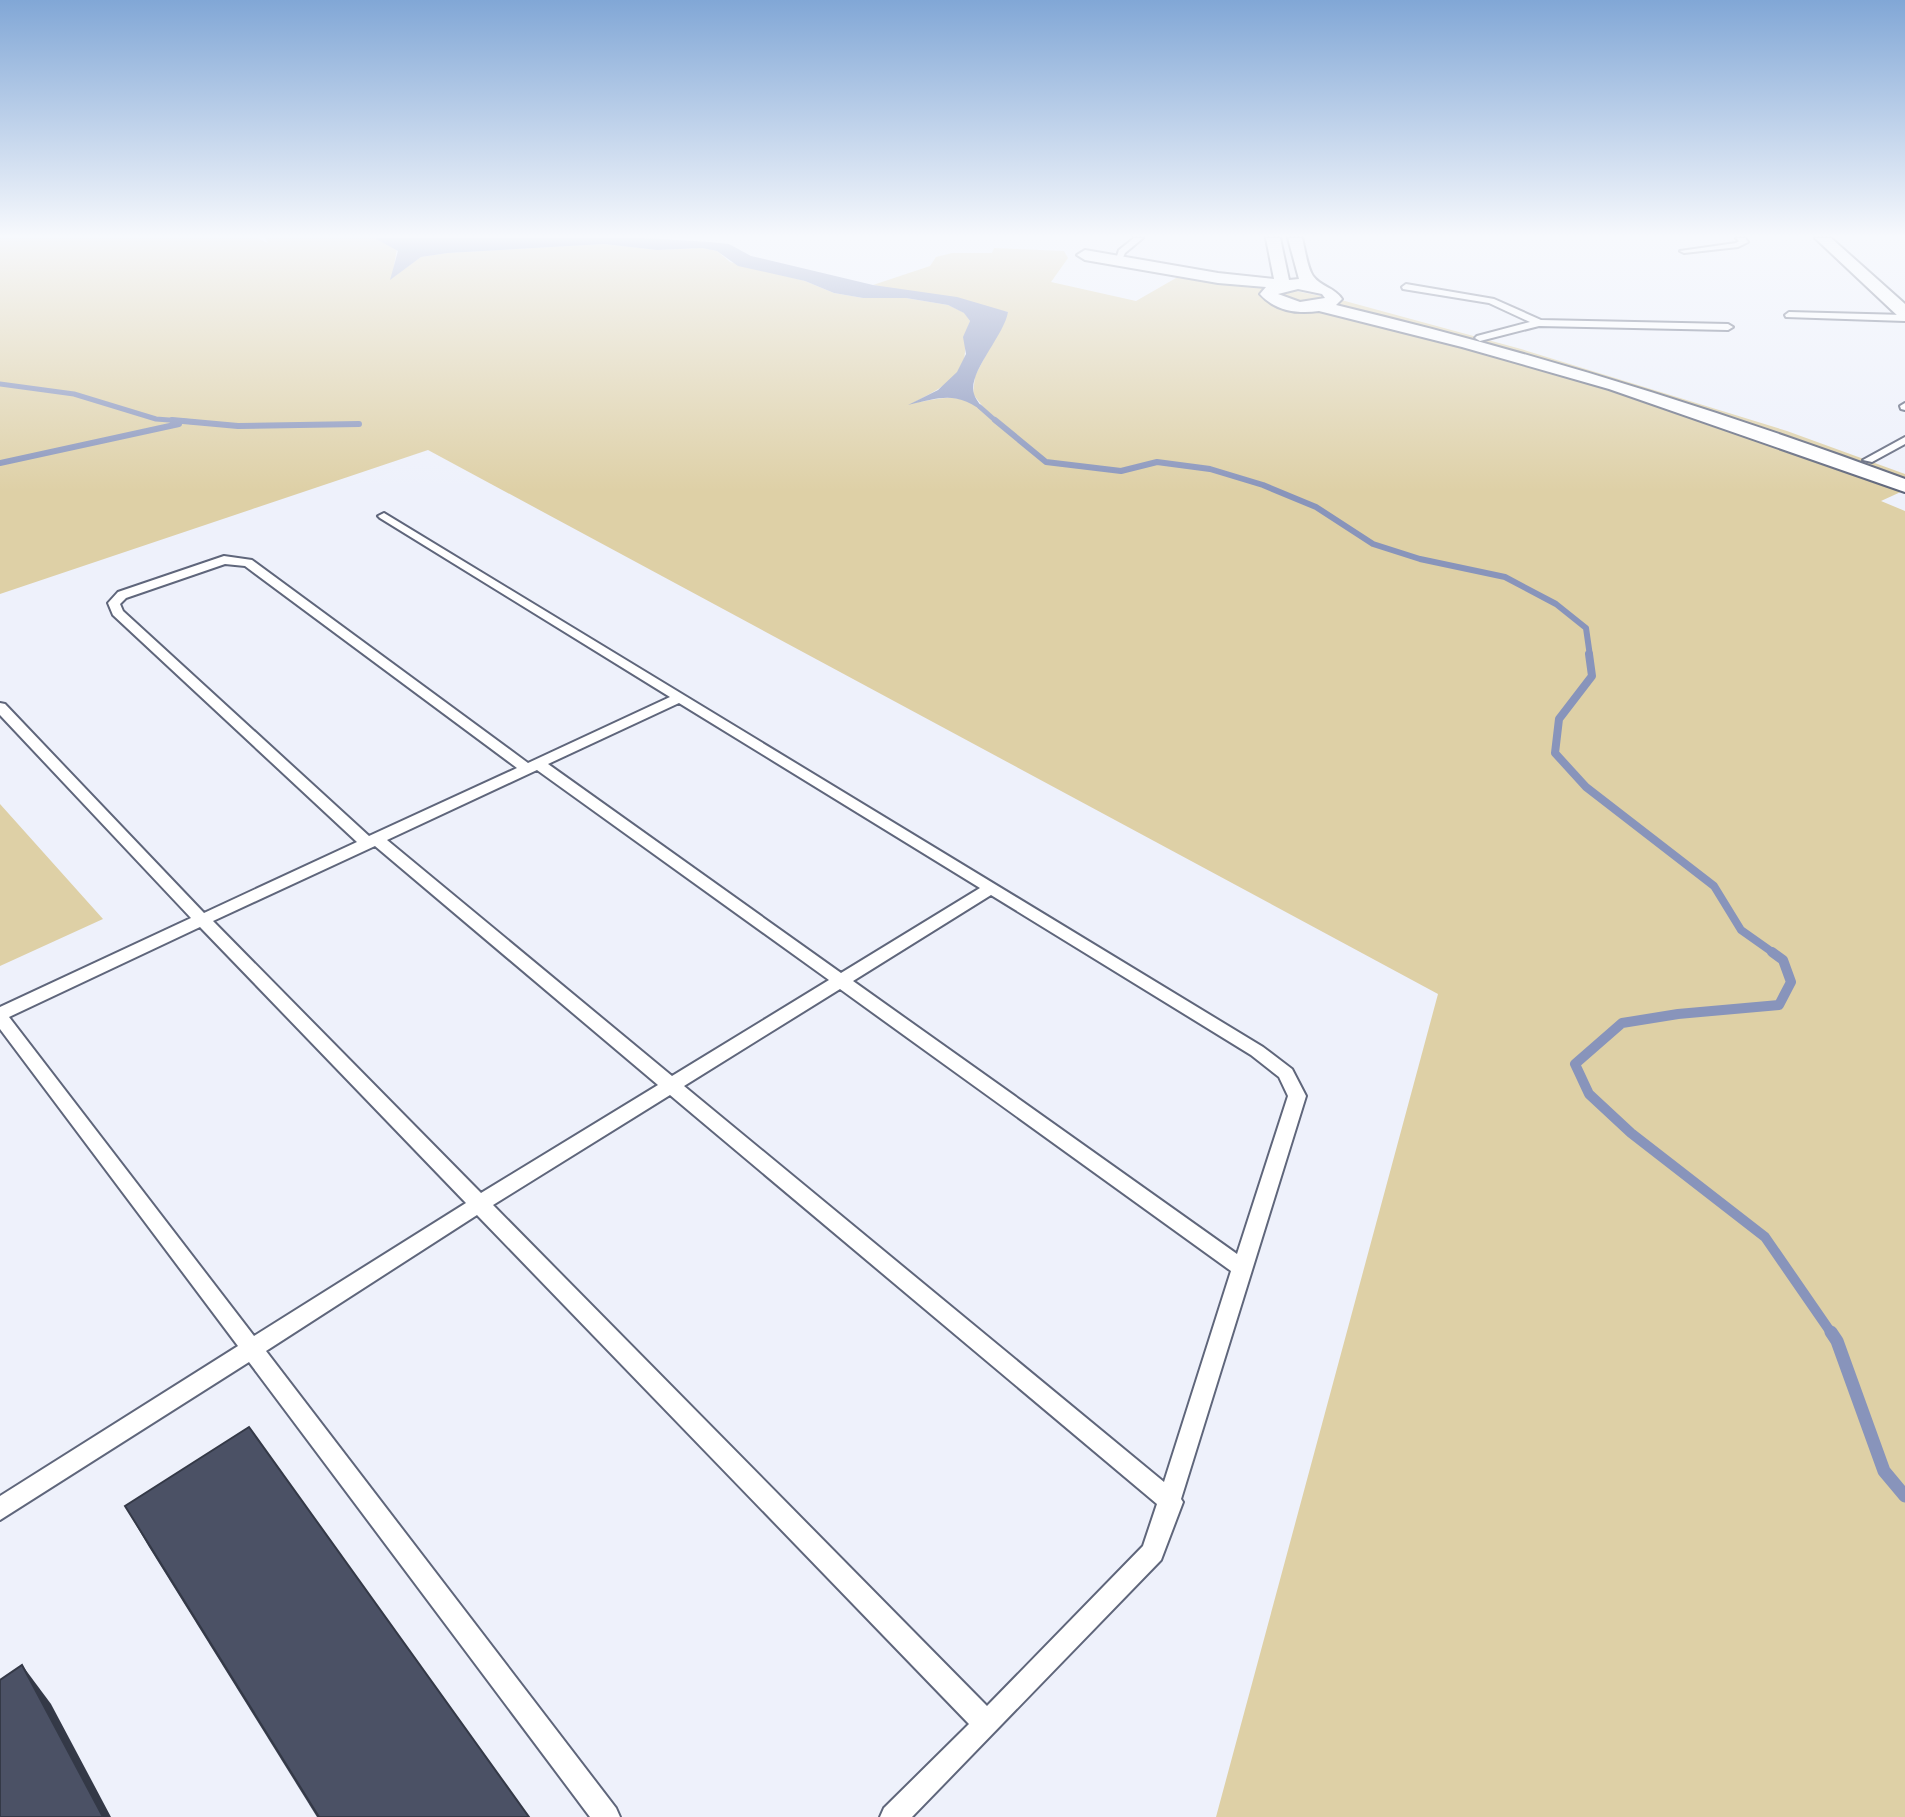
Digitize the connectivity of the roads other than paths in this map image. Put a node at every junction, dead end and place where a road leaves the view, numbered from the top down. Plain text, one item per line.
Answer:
1 (1404, 323) edge
2 (1422, 323) edge
3 (1539, 323) joint
4 (1728, 327) dead end
5 (1480, 338) junction
6 (1905, 440) edge
7 (1868, 460) junction
8 (1905, 474) edge
9 (1905, 486) edge
10 (384, 516) dead end
11 (679, 698) junction
12 (0, 707) edge
13 (533, 767) junction
14 (371, 841) junction
15 (991, 888) junction
16 (202, 920) junction
17 (843, 981) junction
18 (0, 1016) edge
19 (670, 1087) junction
20 (479, 1204) junction
21 (1242, 1268) junction
22 (251, 1351) junction
23 (1171, 1502) junction
24 (0, 1509) edge
25 (987, 1724) junction
26 (607, 1817) edge
27 (893, 1817) edge

1 - 9 street
2 - 5 street
3 - 4 lane
3 - 5 lane
5 - 7 street
6 - 7 lane
7 - 8 street
10 - 11 lane
11 - 13 lane
11 - 15 lane
12 - 16 lane
13 - 14 lane
13 - 14 lane
13 - 17 lane
14 - 16 lane
14 - 19 lane
15 - 17 lane
15 - 21 lane
16 - 18 lane
16 - 20 lane
17 - 19 lane
17 - 21 lane
18 - 22 lane
19 - 20 lane
19 - 23 lane
20 - 22 lane
20 - 25 lane
21 - 23 lane
22 - 24 lane
22 - 26 lane
23 - 25 lane
25 - 27 lane

